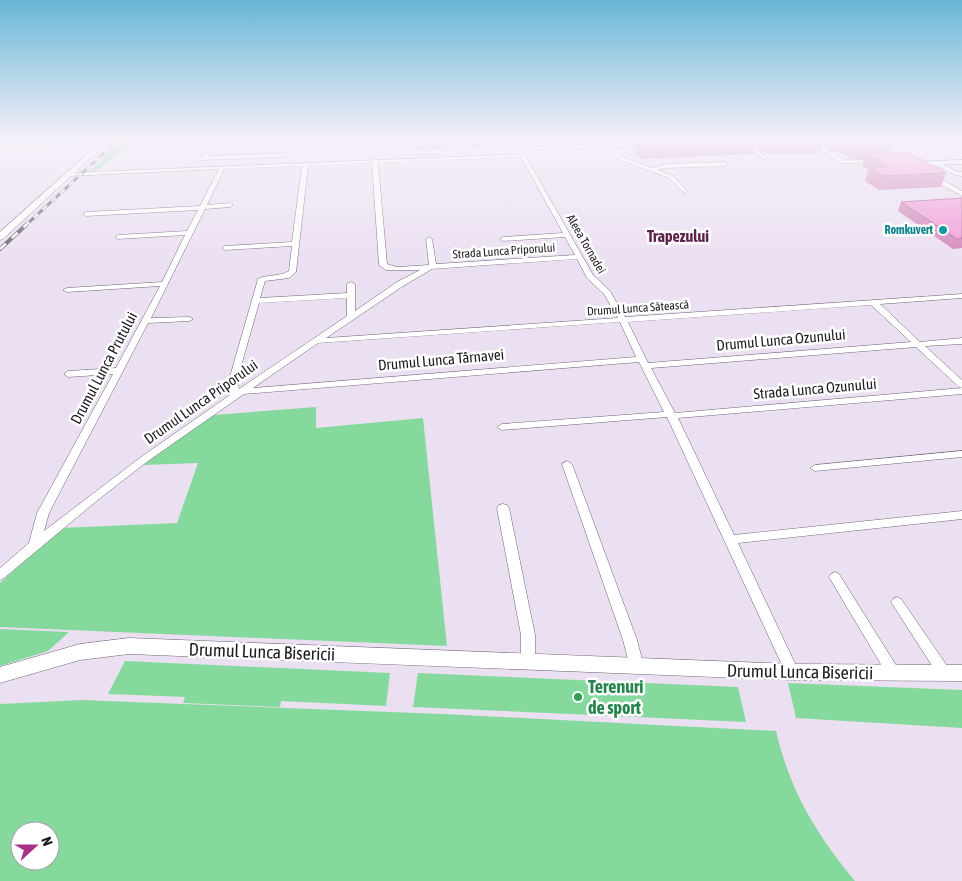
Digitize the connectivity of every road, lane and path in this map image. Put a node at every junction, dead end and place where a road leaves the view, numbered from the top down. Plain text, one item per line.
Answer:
1 (62, 181) edge
2 (216, 181) edge
3 (302, 181) edge
4 (377, 181) edge
5 (537, 181) edge
6 (675, 181) edge
7 (940, 181) edge
8 (684, 191) dead end
9 (962, 194) edge
10 (231, 202) dead end
11 (204, 205) junction
12 (86, 214) dead end
13 (189, 233) junction
14 (568, 235) junction
15 (0, 236) edge
16 (118, 237) dead end
17 (429, 239) dead end
18 (503, 239) dead end
19 (296, 244) junction
20 (225, 248) dead end
21 (580, 257) junction
22 (432, 267) junction
23 (397, 269) junction
24 (163, 284) junction
25 (351, 284) dead end
26 (400, 284) junction
27 (67, 290) dead end
28 (351, 295) junction
29 (962, 296) edge
30 (255, 301) junction
31 (874, 303) junction
32 (351, 317) junction
33 (189, 319) dead end
34 (623, 320) junction
35 (145, 321) junction
36 (962, 341) edge
37 (316, 342) junction
38 (918, 344) junction
39 (643, 363) junction
40 (118, 371) junction
41 (68, 374) dead end
42 (962, 385) edge
43 (962, 391) edge
44 (238, 394) junction
45 (671, 415) junction
46 (502, 427) dead end
47 (962, 454) edge
48 (566, 464) dead end
49 (815, 468) dead end
50 (503, 508) dead end
51 (962, 515) edge
52 (731, 540) junction
53 (35, 544) junction
54 (0, 575) edge
55 (835, 577) dead end
56 (898, 602) dead end
57 (528, 663) junction
58 (637, 667) junction
59 (792, 672) junction
60 (953, 673) edge
61 (894, 674) junction
62 (0, 675) edge

1 - 15 street
2 - 11 street, Drumul Lunca Prutului
3 - 19 street
4 - 23 street
5 - 14 street, Aleea Tornadei
6 - 8 street
7 - 9 street
10 - 11 street
11 - 12 street
11 - 13 street, Drumul Lunca Prutului
13 - 16 street
13 - 24 street, Drumul Lunca Prutului
14 - 18 street
14 - 21 street, Aleea Tornadei
17 - 22 street
19 - 20 street
19 - 30 street
21 - 22 street, Strada Lunca Priporului
21 - 34 street, Aleea Tornadei
22 - 23 street, Strada Lunca Priporului
22 - 26 street, Drumul Lunca Priporului
23 - 26 street
24 - 27 street
24 - 35 street, Drumul Lunca Prutului
25 - 28 street
26 - 32 street, Drumul Lunca Priporului
28 - 30 street
28 - 32 street
29 - 31 street, Drumul Lunca Sătească
30 - 44 street
31 - 34 street, Drumul Lunca Sătească
31 - 38 street
32 - 37 street, Drumul Lunca Priporului
33 - 35 street
34 - 37 street, Drumul Lunca Sătească
34 - 39 street
35 - 40 street, Drumul Lunca Prutului
36 - 38 street, Drumul Lunca Ozunului
37 - 44 street, Drumul Lunca Priporului
38 - 39 street, Drumul Lunca Ozunului
38 - 42 street
39 - 44 street, Drumul Lunca Târnavei
39 - 45 street
40 - 41 street
40 - 53 street, Drumul Lunca Prutului
43 - 45 street, Strada Lunca Ozunului
44 - 53 street, Drumul Lunca Priporului
45 - 46 street, Strada Lunca Ozunului
45 - 52 street
47 - 49 street
48 - 58 street
50 - 57 street
51 - 52 street
52 - 59 street
53 - 54 street, Drumul Lunca Priporului
55 - 61 street
56 - 60 street
57 - 58 street, Drumul Lunca Bisericii
57 - 62 street, Drumul Lunca Bisericii
58 - 59 street, Drumul Lunca Bisericii
59 - 61 street, Drumul Lunca Bisericii
60 - 61 street, Drumul Lunca Bisericii

